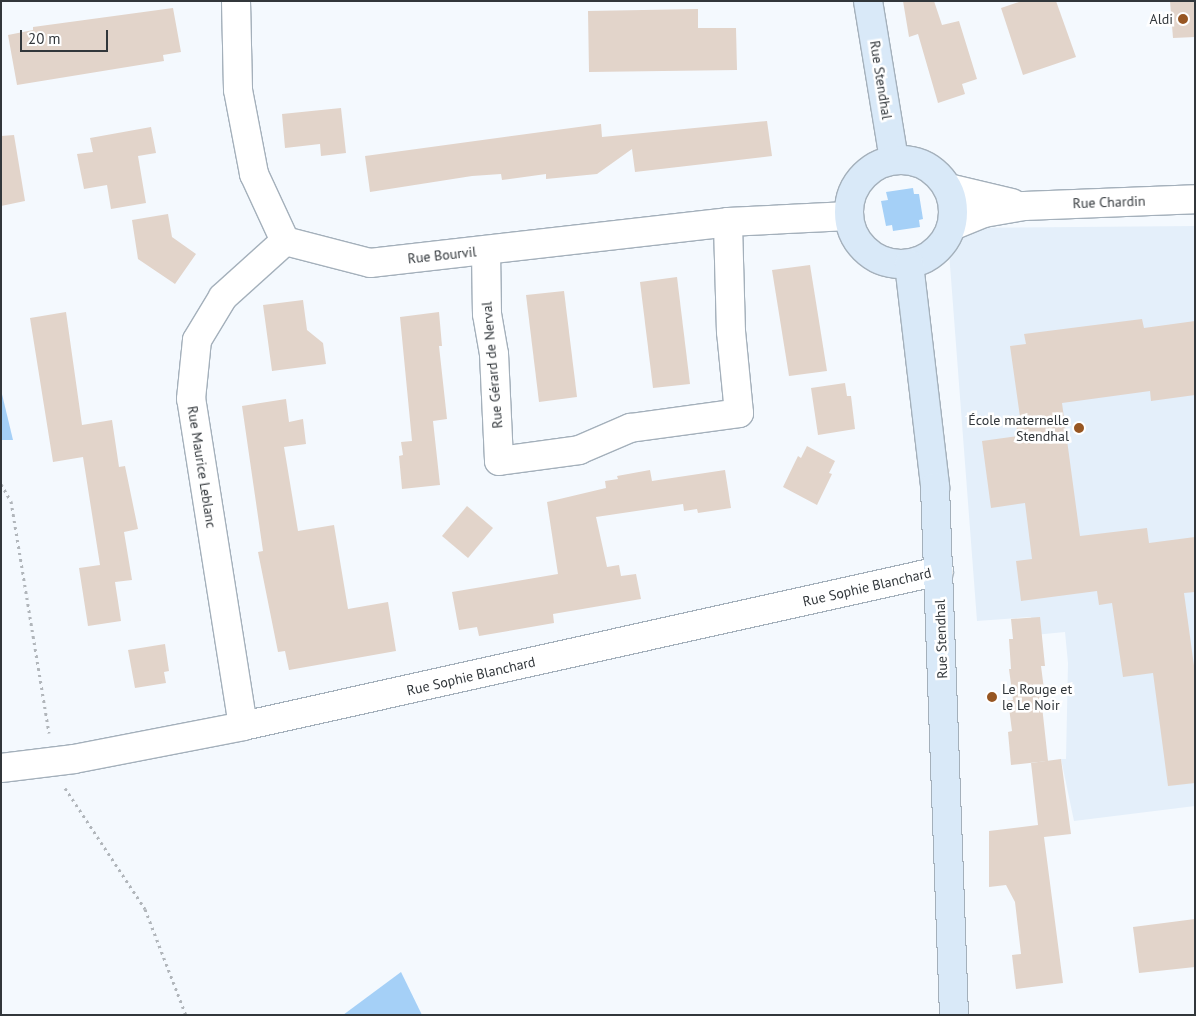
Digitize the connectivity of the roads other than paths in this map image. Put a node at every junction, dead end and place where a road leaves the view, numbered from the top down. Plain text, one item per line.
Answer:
1 (236, 1) edge
2 (868, 1) edge
3 (894, 159) junction
4 (948, 188) junction
5 (1195, 199) edge
6 (1024, 206) junction
7 (849, 216) junction
8 (728, 222) junction
9 (952, 226) junction
10 (285, 241) junction
11 (486, 251) junction
12 (909, 264) junction
13 (939, 571) junction
14 (243, 726) junction
15 (1, 768) edge
16 (954, 1015) edge

1 - 10 street
2 - 3 street, Rue Stendhal
3 - 4 street
3 - 7 street
4 - 6 street, Rue Chardin
4 - 9 street
5 - 6 street, Rue Chardin
6 - 9 street, Rue Chardin
7 - 8 street, Rue Bourvil
7 - 12 street
8 - 11 street, Rue Bourvil
8 - 11 street, Rue Gérard de Nerval
9 - 12 street
10 - 11 street, Rue Bourvil
10 - 14 street, Rue Maurice Leblanc
12 - 13 street, Rue Stendhal
13 - 14 street, Rue Sophie Blanchard
13 - 16 street, Rue Stendhal
14 - 15 street, Rue Sophie Blanchard

